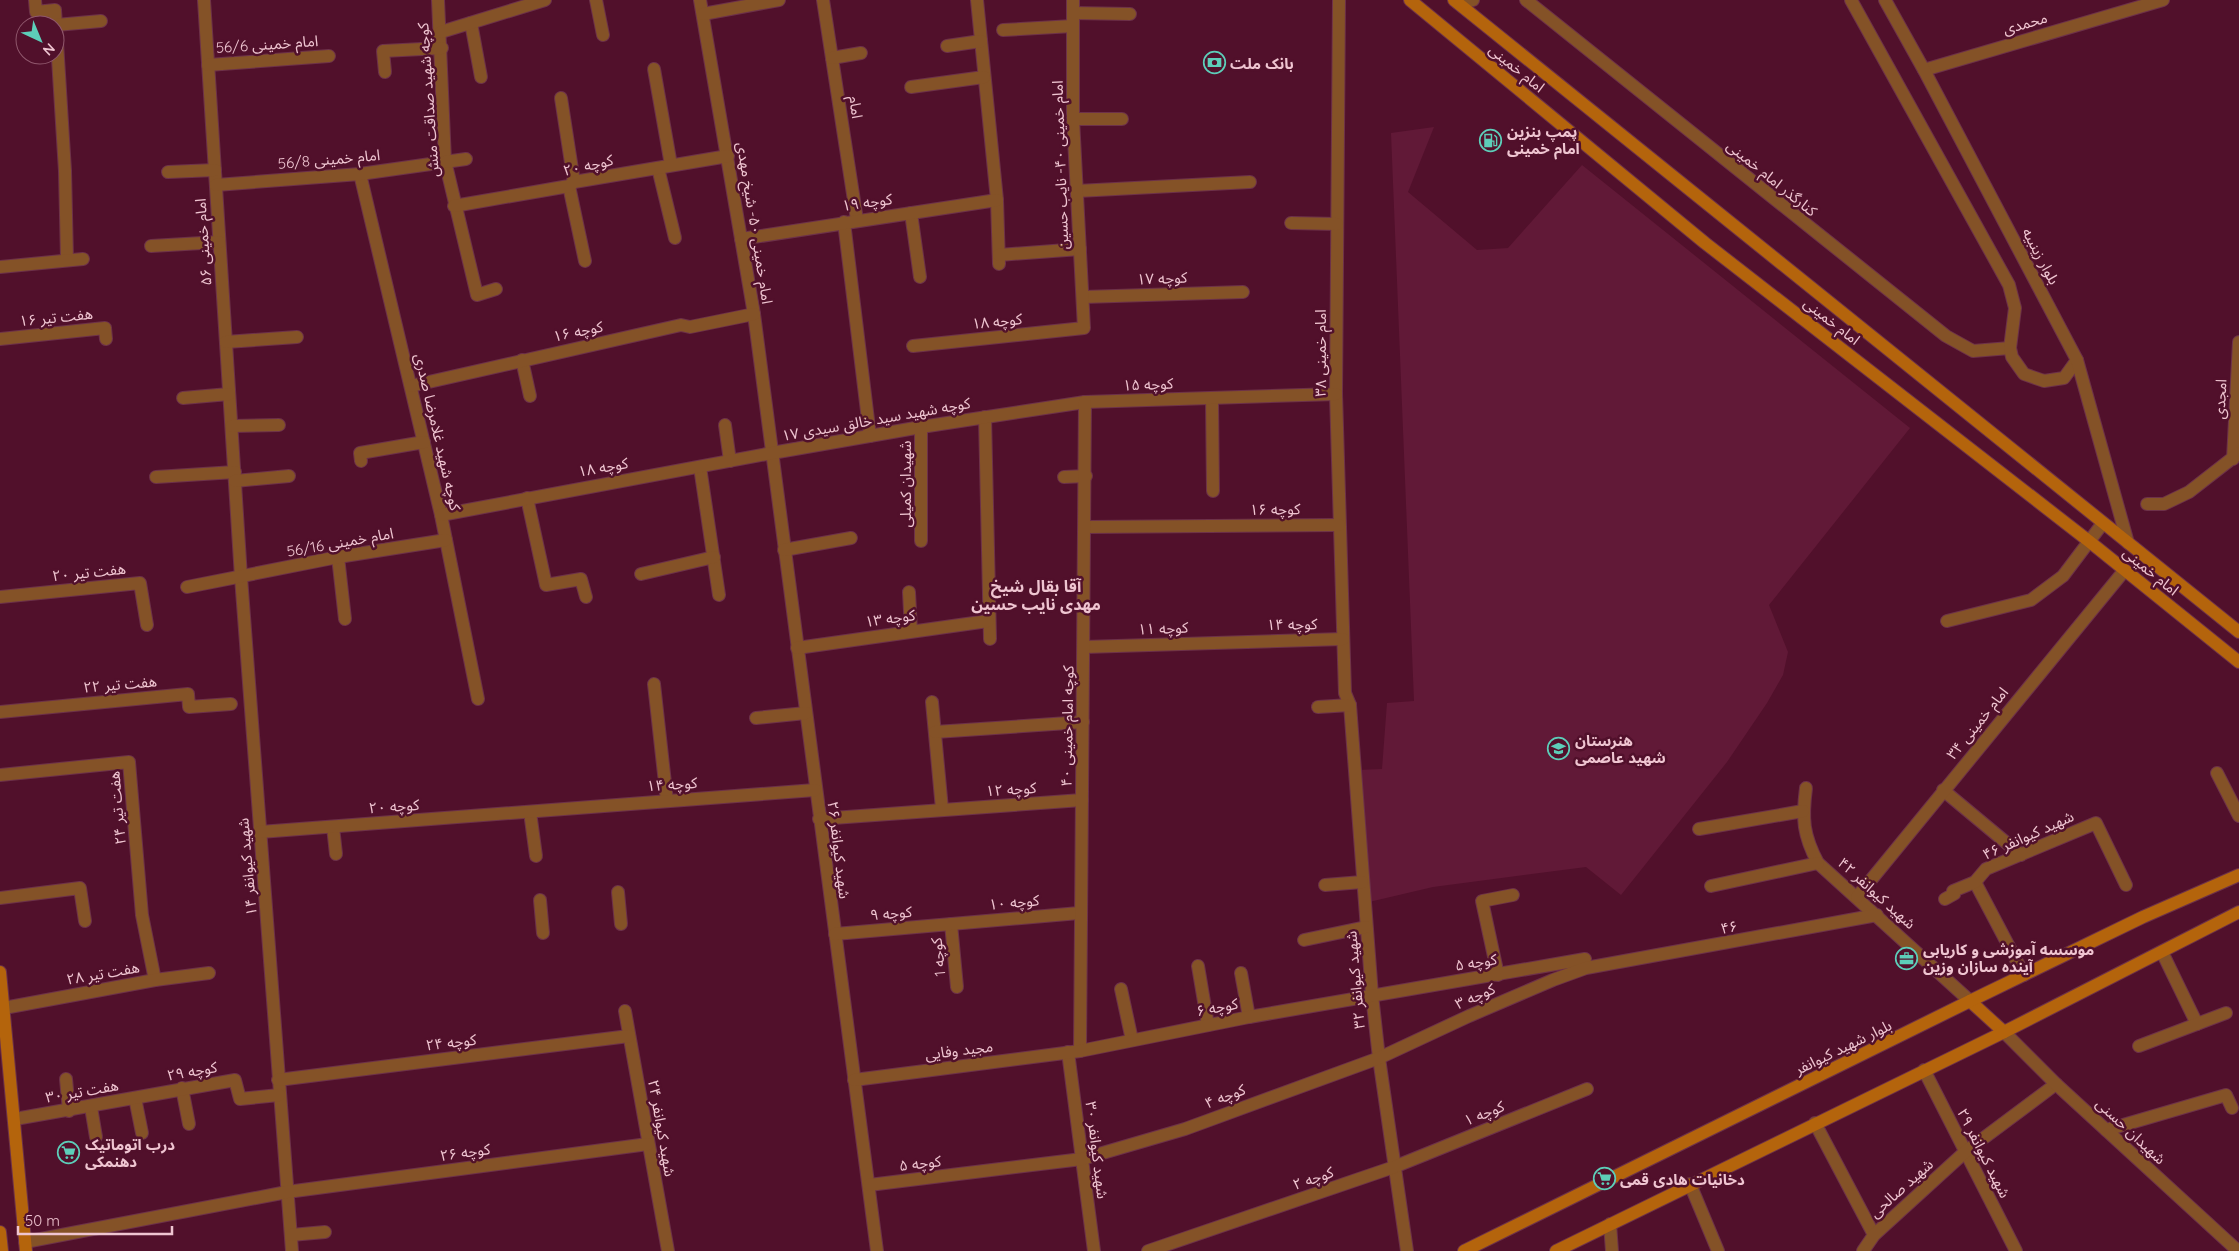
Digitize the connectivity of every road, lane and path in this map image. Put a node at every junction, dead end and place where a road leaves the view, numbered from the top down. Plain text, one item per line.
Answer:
1 (35, 0) edge
2 (204, 0) edge
3 (438, 0) edge
4 (545, 0) edge
5 (596, 0) edge
6 (700, 0) edge
7 (779, 0) edge
8 (823, 0) edge
9 (977, 0) edge
10 (1073, 0) edge
11 (1339, 0) edge
12 (1410, 0) edge
13 (1473, 0) edge
14 (1526, 0) edge
15 (1851, 0) edge
16 (1885, 0) edge
17 (2163, 0) edge
18 (1456, 2) edge
19 (703, 14) junction
20 (1130, 14) dead end
21 (55, 15) edge
22 (1073, 20) junction
23 (101, 21) dead end
24 (471, 23) junction
25 (65, 25) edge
26 (1003, 30) dead end
27 (441, 32) junction
28 (603, 35) dead end
29 (981, 41) junction
30 (948, 46) dead end
31 (442, 48) junction
32 (861, 54) dead end
33 (329, 56) dead end
34 (832, 58) junction
35 (58, 65) edge
36 (208, 65) junction
37 (654, 69) dead end
38 (1924, 70) junction
39 (385, 72) dead end
40 (984, 76) junction
41 (482, 77) dead end
42 (911, 87) dead end
43 (561, 98) dead end
44 (1073, 119) junction
45 (1122, 119) dead end
46 (728, 156) junction
47 (466, 159) dead end
48 (445, 161) junction
49 (664, 166) junction
50 (215, 170) junction
51 (168, 172) dead end
52 (360, 174) junction
53 (1250, 182) dead end
54 (571, 184) junction
55 (216, 185) junction
56 (1077, 191) junction
57 (998, 200) junction
58 (454, 206) junction
59 (911, 213) junction
60 (857, 220) junction
61 (844, 222) junction
62 (1291, 223) dead end
63 (1337, 224) junction
64 (675, 238) dead end
65 (741, 239) junction
66 (219, 242) junction
67 (151, 246) dead end
68 (1080, 249) junction
69 (83, 258) dead end
70 (67, 259) junction
71 (585, 261) dead end
72 (0, 267) edge
73 (920, 278) dead end
74 (496, 289) dead end
75 (1243, 292) dead end
76 (1083, 297) junction
77 (754, 314) junction
78 (1084, 328) joint
79 (297, 337) dead end
80 (106, 338) dead end
81 (0, 339) edge
82 (226, 342) junction
83 (2239, 342) edge
84 (913, 346) dead end
85 (2010, 348) junction
86 (522, 360) junction
87 (2076, 360) junction
88 (411, 386) junction
89 (229, 394) junction
90 (1336, 394) junction
91 (530, 396) dead end
92 (183, 398) dead end
93 (1212, 398) junction
94 (1085, 402) junction
95 (985, 416) junction
96 (279, 425) dead end
97 (725, 425) dead end
98 (232, 426) junction
99 (921, 427) junction
100 (870, 436) junction
101 (424, 442) junction
102 (772, 453) junction
103 (2236, 456) edge
104 (361, 461) dead end
105 (730, 461) junction
106 (700, 466) junction
107 (235, 476) junction
108 (289, 476) dead end
109 (1086, 476) junction
110 (156, 477) dead end
111 (1064, 477) dead end
112 (1212, 491) dead end
113 (527, 498) junction
114 (2147, 504) dead end
115 (441, 515) junction
116 (2104, 522) junction
117 (1339, 525) junction
118 (1086, 527) junction
119 (851, 538) dead end
120 (446, 540) junction
121 (921, 540) dead end
122 (2090, 542) junction
123 (2128, 543) junction
124 (784, 550) junction
125 (338, 557) junction
126 (714, 557) junction
127 (2124, 571) junction
128 (641, 574) dead end
129 (241, 577) junction
130 (187, 587) dead end
131 (909, 592) dead end
132 (719, 595) dead end
133 (0, 597) edge
134 (586, 597) dead end
135 (345, 619) dead end
136 (988, 621) junction
137 (1947, 621) dead end
138 (147, 625) dead end
139 (911, 631) junction
140 (2239, 632) edge
141 (990, 639) dead end
142 (1343, 639) junction
143 (1242, 642) joint
144 (1084, 647) junction
145 (797, 648) junction
146 (2239, 662) edge
147 (654, 684) dead end
148 (478, 699) dead end
149 (932, 702) dead end
150 (231, 704) dead end
151 (1350, 705) junction
152 (1318, 707) dead end
153 (0, 712) edge
154 (806, 713) junction
155 (756, 718) dead end
156 (1083, 722) junction
157 (935, 732) junction
158 (2217, 773) dead end
159 (0, 775) edge
160 (1806, 788) dead end
161 (816, 790) junction
162 (1943, 790) junction
163 (1082, 800) junction
164 (668, 801) junction
165 (942, 809) junction
166 (1803, 811) junction
167 (530, 812) junction
168 (2239, 816) edge
169 (819, 819) junction
170 (333, 827) junction
171 (1699, 829) dead end
172 (260, 832) junction
173 (336, 854) dead end
174 (2021, 855) junction
175 (536, 856) dead end
176 (1818, 862) junction
177 (2239, 875) edge
178 (1362, 882) junction
179 (1975, 882) junction
180 (1325, 884) dead end
181 (2126, 885) dead end
182 (1711, 886) dead end
183 (618, 892) dead end
184 (1513, 895) dead end
185 (1856, 897) junction
186 (0, 898) edge
187 (540, 900) dead end
188 (1945, 900) dead end
189 (2239, 912) edge
190 (1080, 913) junction
191 (1877, 914) junction
192 (85, 921) dead end
193 (622, 924) dead end
194 (951, 924) junction
195 (1366, 927) junction
196 (543, 933) dead end
197 (835, 934) junction
198 (1304, 940) dead end
199 (2162, 952) junction
200 (1585, 964) junction
201 (1552, 965) junction
202 (1198, 966) dead end
203 (0, 972) edge
204 (209, 973) dead end
205 (1240, 973) dead end
206 (1498, 975) junction
207 (2024, 975) junction
208 (155, 980) junction
209 (1553, 980) junction
210 (957, 987) dead end
211 (1121, 989) dead end
212 (1372, 995) junction
213 (1970, 1001) junction
214 (4, 1008) junction
215 (624, 1011) dead end
216 (2226, 1013) dead end
217 (1249, 1017) junction
218 (2197, 1024) junction
219 (1208, 1025) junction
220 (2004, 1032) junction
221 (629, 1036) junction
222 (1132, 1040) junction
223 (2139, 1046) dead end
224 (1074, 1052) junction
225 (1379, 1058) junction
226 (1924, 1070) junction
227 (66, 1079) dead end
228 (278, 1080) junction
229 (854, 1080) junction
230 (2056, 1084) junction
231 (182, 1088) junction
232 (1587, 1089) dead end
233 (154, 1094) joint
234 (280, 1095) junction
235 (135, 1098) junction
236 (91, 1107) junction
237 (2232, 1108) dead end
238 (69, 1110) junction
239 (15, 1119) junction
240 (1815, 1123) junction
241 (189, 1124) dead end
242 (2106, 1130) junction
243 (142, 1133) dead end
244 (96, 1137) dead end
245 (648, 1144) junction
246 (1965, 1152) junction
247 (1082, 1159) junction
248 (1394, 1167) junction
249 (1690, 1184) junction
250 (868, 1185) junction
251 (287, 1192) junction
252 (1610, 1224) junction
253 (0, 1232) edge
254 (325, 1232) dead end
255 (291, 1235) junction
256 (1874, 1235) junction
257 (26, 1247) edge
258 (2, 1251) edge
259 (292, 1251) edge
260 (668, 1251) edge
261 (876, 1251) edge
262 (1094, 1251) edge
263 (1148, 1251) edge
264 (1407, 1251) edge
265 (1464, 1251) edge
266 (1556, 1251) edge
267 (1612, 1251) edge
268 (1718, 1251) edge
269 (1863, 1251) edge
270 (2016, 1251) edge
271 (2238, 1251) edge

1 - 21 street
2 - 36 street, امام خمینی ۵۶
3 - 27 street, کوچه شهید صداقت منش
4 - 24 street
5 - 28 street
6 - 19 street, امام خمینی ۵۰- شیخ مهدی
7 - 19 street
8 - 34 street, امام
9 - 29 street
10 - 22 street, امام خمینی ۴۰- نایب حسین
11 - 63 street, امام خمینی ۳۸
12 - 122 main road, امام خمینی
13 - 18 street
14 - 85 street, کنارگذر امام خمینی
15 - 85 street
16 - 38 street, بلوار زینبیه
17 - 38 street, محمدی
18 - 116 main road, امام خمینی
19 - 46 street, امام خمینی ۵۰- شیخ مهدی
20 - 22 street
22 - 26 street
22 - 44 street, امام خمینی ۴۰- نایب حسین
23 - 25 street
24 - 27 street
24 - 41 street
27 - 31 street, کوچه شهید صداقت منش
29 - 30 street
29 - 40 street
31 - 39 street
31 - 48 street, کوچه شهید صداقت منش
32 - 34 street
33 - 36 street, امام خمینی 56/6
34 - 60 street, امام
35 - 70 street
36 - 50 street, امام خمینی ۵۶
37 - 49 street
38 - 87 street, بلوار زینبیه
40 - 42 street
40 - 57 street
43 - 54 street
44 - 45 street
44 - 56 street, امام خمینی ۴۰- نایب حسین
46 - 49 street, کوچه ۲۰
46 - 65 street, امام خمینی ۵۰- شیخ مهدی
47 - 48 street, امام خمینی 56/8
48 - 52 street, امام خمینی 56/8
48 - 58 street, کوچه شهید صداقت منش
49 - 54 street, کوچه ۲۰
49 - 64 street
50 - 51 street
50 - 55 street, امام خمینی ۵۶
52 - 55 street, امام خمینی 56/8
52 - 88 street, کوچه شهید غلامرضا صدری
53 - 56 street
54 - 58 street, کوچه ۲۰
54 - 71 street
55 - 66 street, امام خمینی ۵۶
56 - 68 street, امام خمینی ۴۰- نایب حسین
57 - 59 street, کوچه ۱۹
57 - 68 street
58 - 74 street, کوچه شهید صداقت منش
59 - 60 street, کوچه ۱۹
59 - 73 street
60 - 61 street, کوچه ۱۹
61 - 65 street, کوچه ۱۹
61 - 100 street
62 - 63 street
63 - 90 street, امام خمینی ۳۸
65 - 77 street, امام خمینی ۵۰- شیخ مهدی
66 - 67 street
66 - 82 street, امام خمینی ۵۶
68 - 76 street, امام خمینی ۴۰- نایب حسین
69 - 70 street
70 - 72 street
75 - 76 street, کوچه ۱۷
76 - 78 street, امام خمینی ۴۰- نایب حسین
77 - 86 street, کوچه ۱۶
77 - 102 street, امام خمینی ۵۰- شیخ مهدی
78 - 84 street, کوچه ۱۸
79 - 82 street
80 - 81 street, هفت تیر ۱۶
82 - 89 street, امام خمینی ۵۶
83 - 103 street, امجدی
85 - 87 street
86 - 88 street, کوچه ۱۶
86 - 91 street
87 - 123 street, بلوار زینبیه
88 - 101 street, کوچه شهید غلامرضا صدری
89 - 92 street
89 - 98 street, امام خمینی ۵۶
90 - 93 street
90 - 117 street, امام خمینی ۳۸
93 - 94 street, کوچه ۱۵
93 - 112 street
94 - 95 street, کوچه ۱۵
94 - 109 street, کوچه امام خمینی ۴۰
95 - 99 street, کوچه شهید سید خالق سیدی ۱۷
95 - 136 street
96 - 98 street
97 - 105 street
98 - 107 street, امام خمینی ۵۶
99 - 100 street, کوچه شهید سید خالق سیدی ۱۷
99 - 121 street, شهیدان کمیلی
100 - 102 street, کوچه شهید سید خالق سیدی ۱۷
101 - 104 street
101 - 115 street, کوچه شهید غلامرضا صدری
102 - 105 street, کوچه ۱۸
102 - 124 street, شهید کیوانفر ۲۶
103 - 114 street
105 - 106 street, کوچه ۱۸
106 - 113 street, کوچه ۱۸
106 - 126 street
107 - 108 street
107 - 110 street
107 - 129 street, شهید کیوانفر ۱۴
109 - 111 street
109 - 118 street, کوچه امام خمینی ۴۰
113 - 115 street, کوچه ۱۸
113 - 134 street
115 - 120 street, کوچه شهید غلامرضا صدری
116 - 122 street
116 - 123 main road, امام خمینی
117 - 118 street, کوچه ۱۶
117 - 142 street, امام خمینی ۳۸
118 - 144 street, کوچه امام خمینی ۴۰
119 - 124 street
120 - 125 street, امام خمینی 56/16
120 - 148 street, کوچه شهید غلامرضا صدری
122 - 127 main road, امام خمینی
122 - 137 street
123 - 140 main road, امام خمینی
124 - 145 street, شهید کیوانفر ۲۶
125 - 129 street, امام خمینی 56/16
125 - 135 street
126 - 128 street
126 - 132 street
127 - 146 main road, امام خمینی
127 - 162 street, امام خمینی ۳۴
129 - 130 street, امام خمینی 56/16
129 - 172 street, شهید کیوانفر ۱۴
131 - 139 street
133 - 138 street, هفت تیر ۲۰
136 - 139 street, کوچه ۱۳
136 - 141 street
139 - 145 street, کوچه ۱۳
142 - 143 street, کوچه ۱۴
142 - 151 street, امام خمینی ۳۸
143 - 144 street, کوچه ۱۱
144 - 156 street, کوچه امام خمینی ۴۰
145 - 154 street, شهید کیوانفر ۲۶
147 - 164 street
149 - 157 street
150 - 153 street, هفت تیر ۲۲
151 - 152 street
151 - 178 street, شهید کیوانفر ۳۲
154 - 155 street
154 - 161 street, شهید کیوانفر ۲۶
156 - 157 street
156 - 163 street, کوچه امام خمینی ۴۰
157 - 165 street
158 - 168 street
159 - 208 street, هفت تیر ۲۴
160 - 166 street, شهید کیوانفر ۴۲
161 - 164 street, کوچه ۱۴
161 - 169 street, شهید کیوانفر ۲۶
162 - 174 street
162 - 185 street, امام خمینی ۳۴
163 - 165 street, کوچه ۱۲
163 - 190 street, کوچه امام خمینی ۴۰
164 - 167 street, کوچه ۱۴
165 - 169 street
166 - 171 street
166 - 176 street, شهید کیوانفر ۴۲
167 - 170 street, کوچه ۲۰
167 - 175 street
169 - 197 street, شهید کیوانفر ۲۶
170 - 172 street, کوچه ۲۰
170 - 173 street
172 - 228 street, شهید کیوانفر ۱۴
174 - 179 street, شهید کیوانفر ۴۶
174 - 181 street, شهید کیوانفر ۴۶
176 - 182 street
176 - 185 street, شهید کیوانفر ۴۲
177 - 207 main road, بلوار شهید کیوانفر
178 - 180 street
178 - 195 street, شهید کیوانفر ۳۲
179 - 188 street, شهید کیوانفر ۴۶
179 - 207 street
183 - 193 street
184 - 206 street
185 - 191 street, شهید کیوانفر ۴۲
186 - 192 street
187 - 196 street
189 - 199 main road
190 - 194 street, کوچه ۱۰
190 - 224 street, کوچه امام خمینی ۴۰
191 - 200 street, ۴۶
191 - 213 street, شهید کیوانفر ۴۲
194 - 197 street, کوچه ۹
194 - 210 street, کوچه 1
195 - 198 street
195 - 212 street, شهید کیوانفر ۳۲
197 - 229 street, شهید کیوانفر ۲۶
199 - 218 street
199 - 220 main road
200 - 201 street, کوچه ۵
200 - 209 street, کوچه ۳
201 - 206 street, کوچه ۵
201 - 209 street
202 - 219 street
203 - 214 main road
204 - 208 street, هفت تیر ۲۸
205 - 217 street
206 - 212 street, کوچه ۵
207 - 213 main road, بلوار شهید کیوانفر
208 - 214 street, هفت تیر ۲۸
209 - 225 street, کوچه ۳
211 - 222 street
212 - 217 street, کوچه ۶
212 - 225 street, شهید کیوانفر ۳۲
213 - 220 main road
213 - 265 main road, بلوار شهید کیوانفر
214 - 239 main road
215 - 221 street, شهید کیوانفر ۲۴
216 - 218 street
217 - 219 street, کوچه ۶
218 - 223 street
219 - 222 street, کوچه ۶
220 - 226 main road
220 - 230 street, شهیدان حسنی
221 - 228 street, کوچه ۲۴
221 - 245 street, شهید کیوانفر ۲۴
222 - 224 street, کوچه ۶
224 - 229 street, مجید وفایی
224 - 247 street, شهید کیوانفر ۳۰
225 - 247 street, کوچه ۴
225 - 248 street, شهید کیوانفر ۳۲
226 - 240 main road
226 - 246 street, شهید کیوانفر ۲۹
227 - 238 street
228 - 234 street, شهید کیوانفر ۱۴
229 - 250 street, شهید کیوانفر ۲۶
230 - 242 street, شهیدان حسنی
230 - 246 street, شهید صالحی
231 - 233 street, کوچه ۲۹
231 - 234 street, کوچه ۲۹
231 - 241 street
232 - 248 street, کوچه ۱
233 - 235 street, هفت تیر ۳۰
234 - 251 street, شهید کیوانفر ۱۴
235 - 236 street, هفت تیر ۳۰
235 - 243 street
236 - 238 street, هفت تیر ۳۰
236 - 244 street
237 - 242 street
238 - 239 street, هفت تیر ۳۰
239 - 257 main road
240 - 249 main road
240 - 256 street
242 - 271 street, شهیدان حسنی
245 - 251 street, کوچه ۲۶
245 - 260 street, شهید کیوانفر ۲۴
246 - 256 street, شهید صالحی
246 - 270 street, شهید کیوانفر ۲۹
247 - 250 street, کوچه ۵
247 - 262 street, شهید کیوانفر ۳۰
248 - 263 street, کوچه ۲
248 - 264 street, شهید کیوانفر ۳۲
249 - 252 main road
249 - 268 street
250 - 261 street, شهید کیوانفر ۲۶
251 - 255 street, شهید کیوانفر ۱۴
251 - 257 street, کوچه ۲۶
252 - 266 main road
252 - 267 street
253 - 258 main road
254 - 255 street
255 - 259 street, شهید کیوانفر ۱۴
256 - 269 street, شهید صالحی

